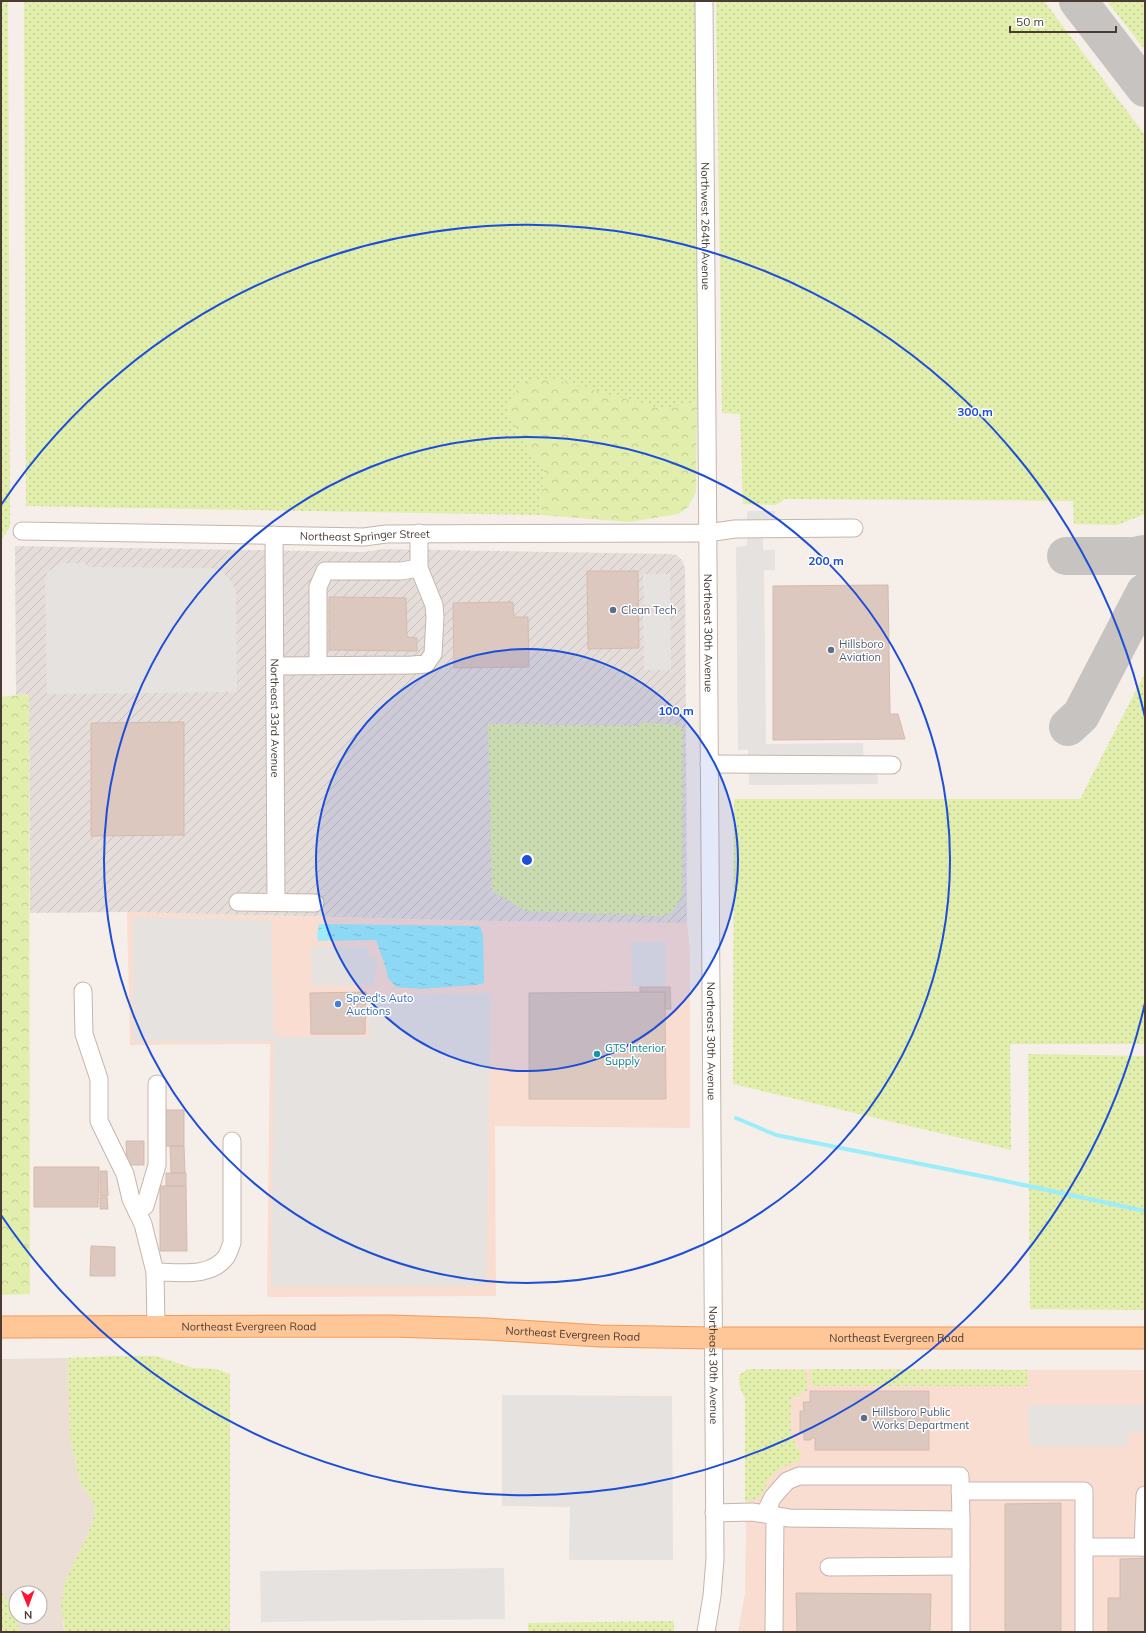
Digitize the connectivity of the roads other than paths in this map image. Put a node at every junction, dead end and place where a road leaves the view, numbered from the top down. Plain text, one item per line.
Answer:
1 (704, 1) edge
2 (708, 450) joint
3 (854, 528) dead end
4 (22, 530) dead end
5 (420, 533) junction
6 (707, 533) junction
7 (274, 535) junction
8 (419, 568) junction
9 (275, 666) junction
10 (318, 666) junction
11 (709, 764) junction
12 (892, 765) dead end
13 (238, 902) dead end
14 (276, 902) junction
15 (315, 903) dead end
16 (82, 991) dead end
17 (157, 1084) dead end
18 (232, 1141) dead end
19 (137, 1212) junction
20 (155, 1272) junction
21 (156, 1326) junction
22 (1, 1327) edge
23 (713, 1338) junction
24 (1145, 1338) edge
25 (960, 1491) junction
26 (1145, 1495) edge
27 (714, 1513) junction
28 (770, 1514) junction
29 (960, 1520) junction
30 (1084, 1547) junction
31 (1144, 1547) edge
32 (961, 1566) junction
33 (829, 1567) dead end
34 (706, 1632) edge
35 (774, 1632) edge
36 (961, 1632) edge
37 (1084, 1632) edge

1 - 2 street, Northwest 264th Avenue
2 - 6 street, Northeast 30th Avenue
3 - 6 street, Northeast Springer Street
4 - 7 street, Northeast Springer Street
5 - 6 street, Northeast Springer Street
5 - 7 street, Northeast Springer Street
5 - 8 street
6 - 11 street, Northeast 30th Avenue
7 - 9 street, Northeast 33rd Avenue
8 - 10 street
8 - 10 street
9 - 10 street
9 - 14 street, Northeast 33rd Avenue
11 - 12 street
11 - 23 street, Northeast 30th Avenue
13 - 14 street
14 - 15 street
16 - 19 street
17 - 19 street
18 - 20 street
19 - 20 street
20 - 21 street
21 - 22 main road, Northeast Evergreen Road
21 - 23 main road, Northeast Evergreen Road
23 - 24 main road, Northeast Evergreen Road
23 - 27 street, Northeast 30th Avenue
25 - 28 street
25 - 29 street
25 - 30 street
26 - 31 street
27 - 28 street
27 - 34 street, Northeast 30th Avenue
28 - 29 street
28 - 35 street
29 - 32 street
30 - 31 street
30 - 37 street
32 - 33 street
32 - 36 street

